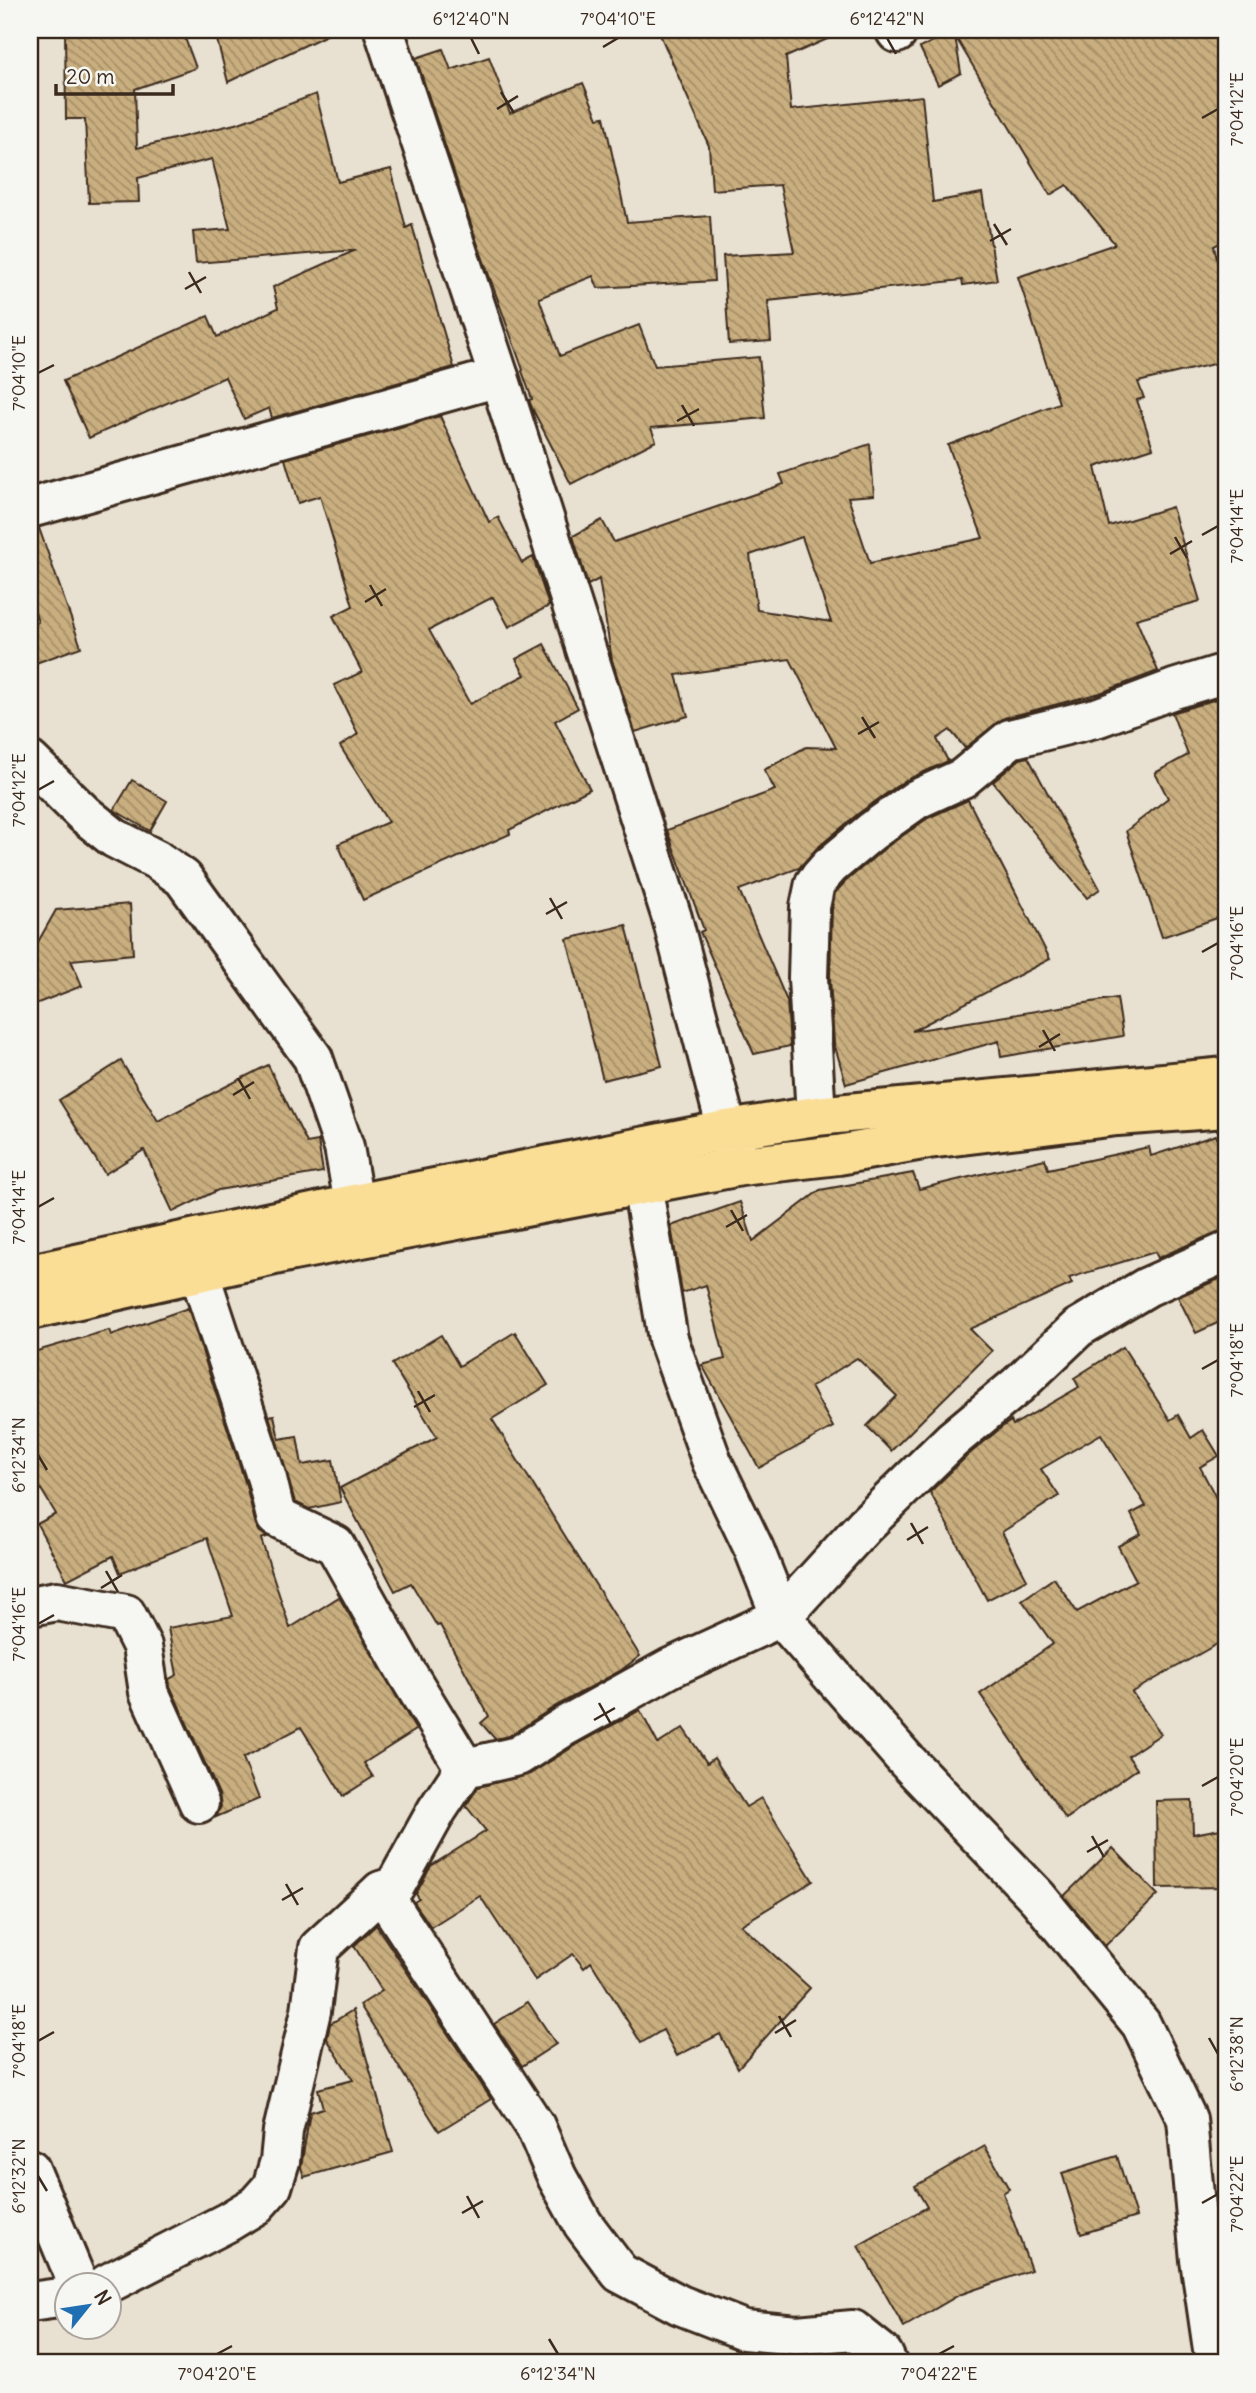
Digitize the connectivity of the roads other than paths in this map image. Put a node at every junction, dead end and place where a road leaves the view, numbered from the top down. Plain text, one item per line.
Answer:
1 (384, 30) edge
2 (499, 377) junction
3 (30, 508) edge
4 (1226, 673) edge
5 (30, 761) edge
6 (1226, 1076) edge
7 (1226, 1108) edge
8 (816, 1116) junction
9 (727, 1130) junction
10 (741, 1166) junction
11 (642, 1184) junction
12 (354, 1205) junction
13 (1226, 1252) edge
14 (199, 1272) junction
15 (30, 1274) edge
16 (30, 1310) edge
17 (30, 1606) edge
18 (782, 1617) junction
19 (465, 1768) junction
20 (199, 1803) dead end
21 (381, 1891) junction
22 (30, 2169) edge
23 (72, 2270) edge
24 (122, 2276) edge
25 (52, 2299) edge
26 (30, 2302) edge
27 (887, 2363) edge
28 (1215, 2363) edge

1 - 2 street
2 - 3 street
2 - 9 street
4 - 8 street
5 - 12 street
6 - 8 main road
7 - 10 main road
8 - 9 main road
9 - 10 street
9 - 12 main road
10 - 11 main road
11 - 14 main road
11 - 18 street
12 - 15 main road
13 - 18 street
14 - 16 main road
14 - 19 street
17 - 20 street
18 - 19 street
18 - 28 street
19 - 21 street
21 - 24 street
21 - 27 street
22 - 23 street
25 - 26 street

